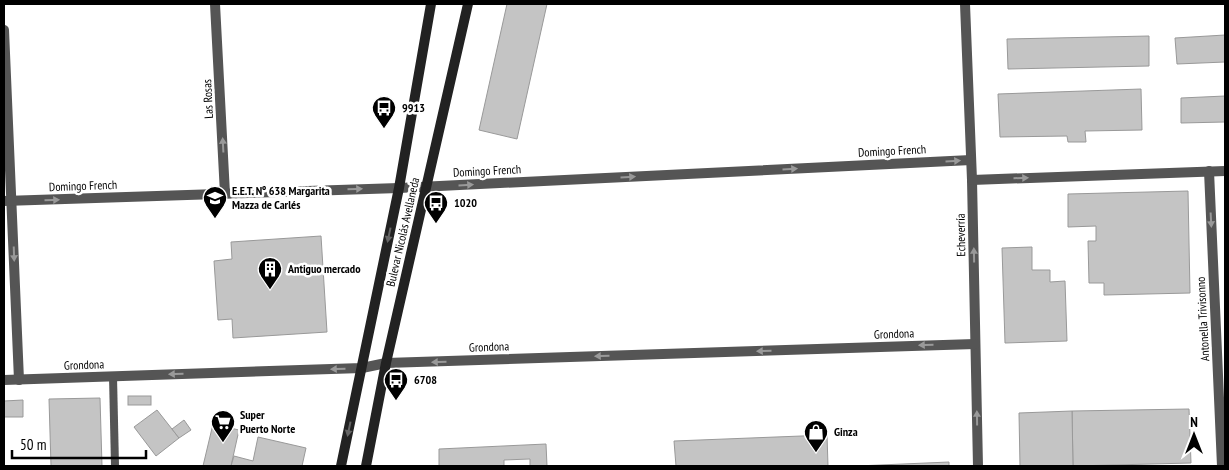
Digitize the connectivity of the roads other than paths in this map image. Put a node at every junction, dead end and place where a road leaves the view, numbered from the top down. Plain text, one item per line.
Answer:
1 (216, 4) edge
2 (431, 4) edge
3 (468, 4) edge
4 (965, 4) edge
5 (4, 30) edge
6 (971, 160) junction
7 (1209, 171) junction
8 (1225, 171) edge
9 (972, 180) junction
10 (426, 186) junction
11 (400, 188) junction
12 (225, 194) junction
13 (8, 201) edge
14 (975, 344) junction
15 (386, 363) junction
16 (362, 368) junction
17 (113, 376) junction
18 (4, 380) edge
19 (19, 380) junction
20 (115, 466) edge
21 (341, 466) edge
22 (368, 466) edge
23 (978, 466) edge
24 (1222, 466) edge

12 -> 1 street, Las Rosas
2 - 11 main road, Bulevar Nicolás Avellaneda
3 - 10 main road, Bulevar Nicolás Avellaneda
4 - 6 street, Echeverría
5 - 13 street
6 - 9 street, Echeverría
10 -> 6 street, Domingo French
7 - 8 street
9 -> 7 street
7 -> 24 street, Antonella Trivisonno
14 -> 9 street, Echeverría
10 - 11 street, Domingo French
10 - 15 main road, Bulevar Nicolás Avellaneda
12 -> 11 street, Domingo French
11 -> 16 main road, Bulevar Nicolás Avellaneda
13 -> 12 street, Domingo French
13 -> 19 street
14 -> 15 street, Grondona
23 -> 14 street, Echeverría
15 - 16 street, Grondona
15 - 22 main road, Bulevar Nicolás Avellaneda
16 -> 17 street, Grondona
16 -> 21 main road, Bulevar Nicolás Avellaneda
17 - 19 street, Grondona
17 - 20 lane
18 - 19 street, Grondona

